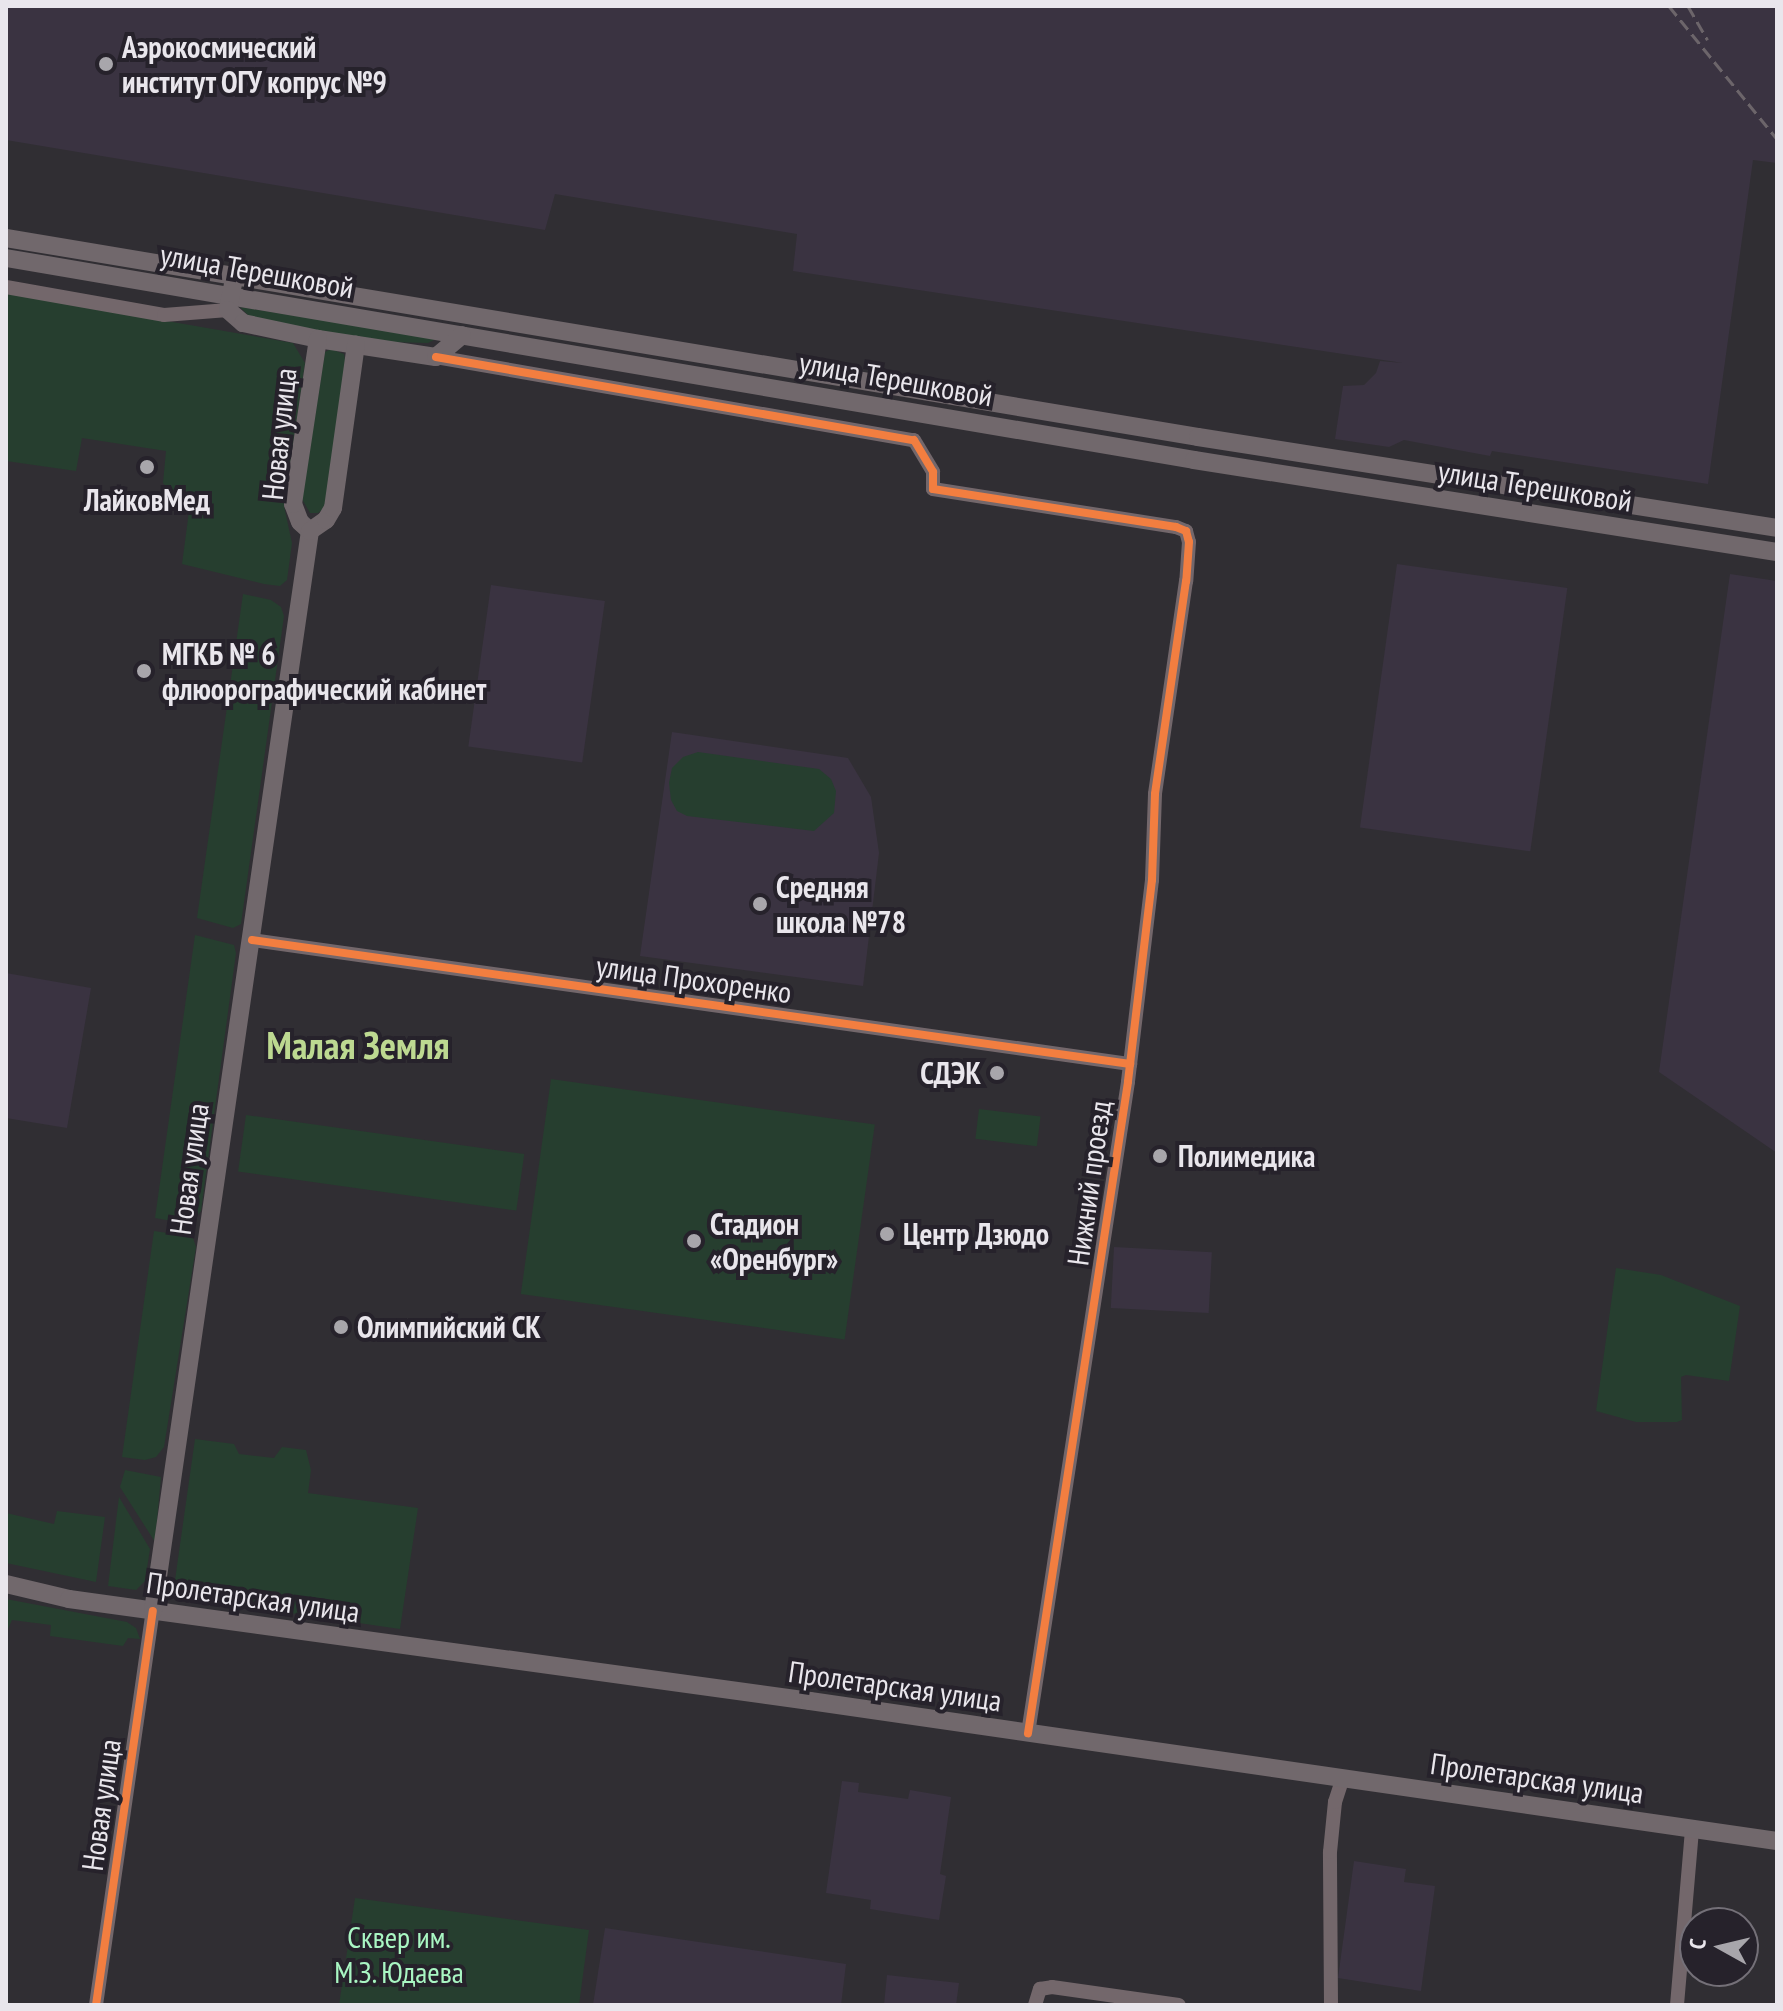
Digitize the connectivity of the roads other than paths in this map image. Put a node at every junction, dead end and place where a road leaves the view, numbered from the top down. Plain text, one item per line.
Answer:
1 (6, 238) edge
2 (6, 258) edge
3 (6, 287) edge
4 (231, 294) junction
5 (462, 335) junction
6 (318, 339) junction
7 (356, 345) junction
8 (436, 357) junction
9 (666, 359) junction
10 (806, 392) junction
11 (801, 421) junction
12 (1777, 528) edge
13 (310, 531) junction
14 (1777, 552) edge
15 (252, 940) junction
16 (1130, 1064) junction
17 (6, 1584) edge
18 (153, 1611) junction
19 (1028, 1733) junction
20 (1343, 1777) junction
21 (1692, 1829) junction
22 (1777, 1841) edge
23 (96, 2005) edge
24 (1035, 2005) edge
25 (1179, 2005) edge
26 (1331, 2005) edge
27 (1677, 2005) edge

1 - 4 main road, улица Терешковой
2 - 4 main road, улица Терешковой
3 - 4 street
4 - 5 main road, улица Терешковой
4 - 6 main road
4 - 9 main road, улица Терешковой
5 - 8 main road
5 - 9 main road, улица Терешковой
6 - 7 main road
6 - 13 main road, Новая улица
7 - 8 main road
7 - 13 main road, Новая улица
8 - 11 street
9 - 10 main road, улица Терешковой
9 - 12 main road, улица Терешковой
10 - 11 street
10 - 14 main road, улица Терешковой
11 - 16 street, Нижний проезд
13 - 15 main road, Новая улица
15 - 16 street, улица Прохоренко
15 - 18 main road, Новая улица
16 - 19 street, Нижний проезд
17 - 18 main road, Пролетарская улица
18 - 19 main road, Пролетарская улица
18 - 23 street, Новая улица
19 - 20 main road, Пролетарская улица
20 - 21 main road, Пролетарская улица
20 - 26 street
21 - 22 main road, Пролетарская улица
21 - 27 street
24 - 25 street

